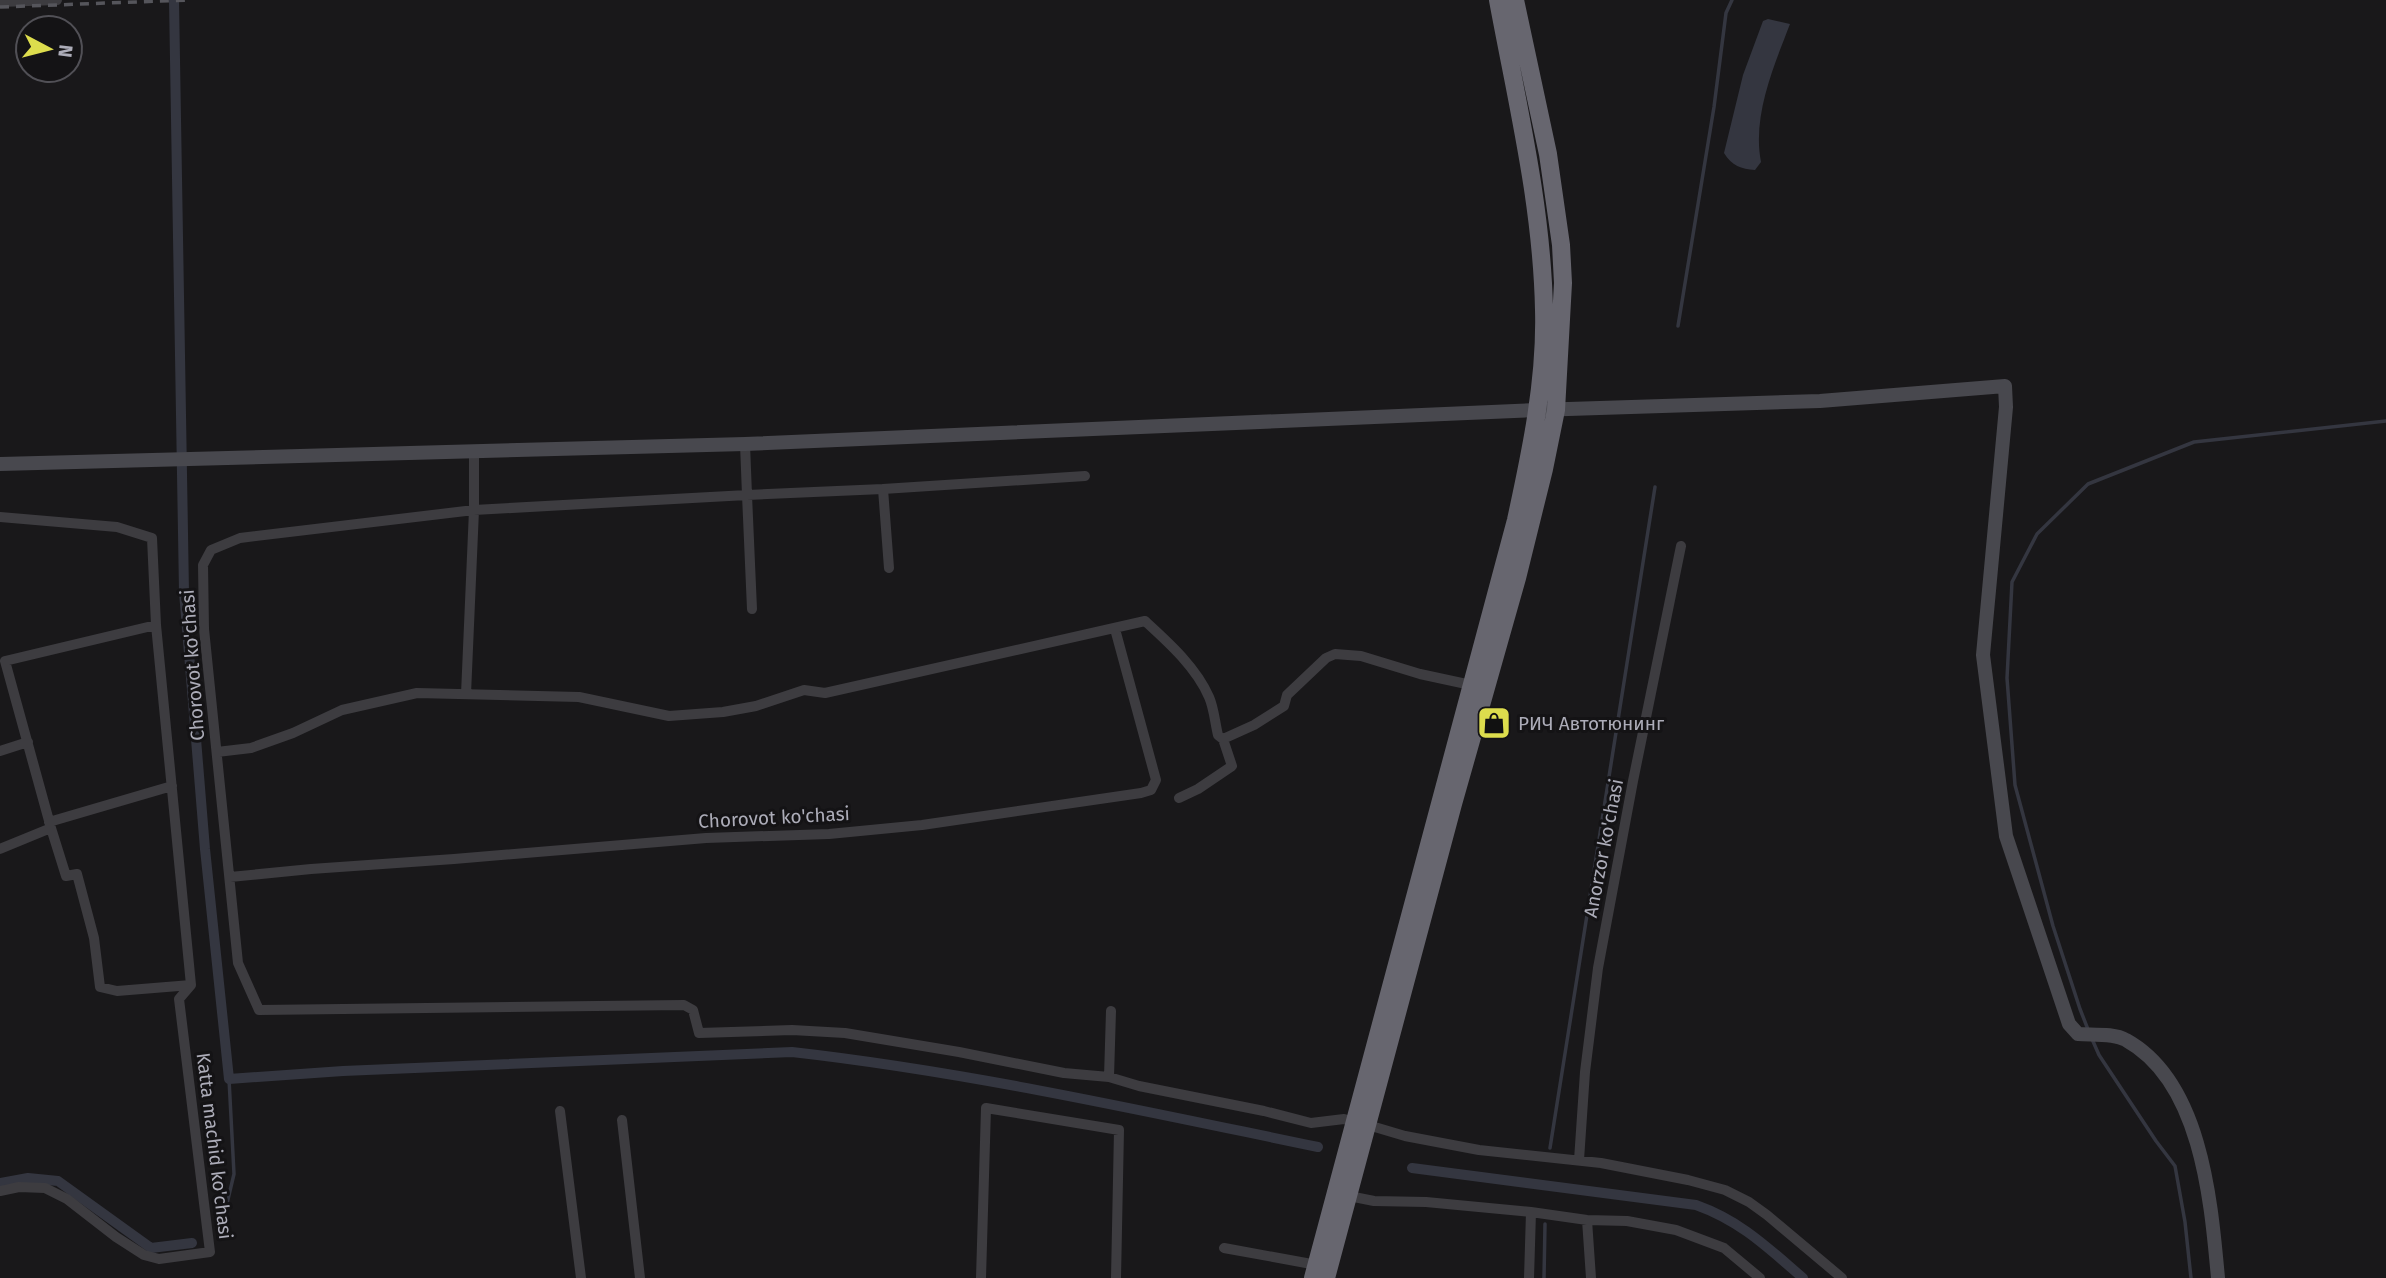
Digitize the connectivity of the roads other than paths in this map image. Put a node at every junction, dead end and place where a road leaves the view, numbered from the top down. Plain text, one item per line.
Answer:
1 (57, 0) edge
2 (1498, 0) edge
3 (1515, 0) edge
4 (0, 2) edge
5 (1537, 410) junction
6 (1556, 410) junction
7 (745, 444) junction
8 (474, 451) junction
9 (0, 464) edge
10 (1085, 476) dead end
11 (883, 489) junction
12 (747, 495) junction
13 (474, 510) junction
14 (0, 517) edge
15 (1681, 546) dead end
16 (889, 568) dead end
17 (752, 609) dead end
18 (156, 625) junction
19 (1115, 629) junction
20 (1471, 685) junction
21 (466, 694) junction
22 (1223, 739) junction
23 (27, 742) junction
24 (0, 751) edge
25 (217, 752) junction
26 (172, 786) junction
27 (1179, 798) dead end
28 (50, 825) junction
29 (0, 849) edge
30 (230, 877) junction
31 (191, 985) junction
32 (1111, 1010) dead end
33 (1109, 1077) junction
34 (559, 1111) dead end
35 (622, 1120) dead end
36 (1361, 1124) junction
37 (1579, 1160) junction
38 (0, 1191) edge
39 (1342, 1195) junction
40 (1531, 1212) junction
41 (1587, 1220) junction
42 (1224, 1248) dead end
43 (1319, 1274) edge
44 (581, 1278) edge
45 (640, 1278) edge
46 (981, 1278) edge
47 (1116, 1278) edge
48 (1529, 1278) edge
49 (1591, 1278) edge
50 (1760, 1278) edge
51 (1842, 1278) edge
52 (2218, 1278) edge

1 - 4 street
2 - 5 highway
3 - 6 highway
5 - 6 street
5 - 7 street
5 - 20 highway
6 - 36 highway
6 - 52 street
7 - 8 street
7 - 12 street
8 - 9 street
8 - 13 street
10 - 11 street, Chorovot ko'chasi
11 - 12 street, Chorovot ko'chasi
11 - 16 street
12 - 13 street, Chorovot ko'chasi
12 - 17 street
13 - 21 street
13 - 25 street, Chorovot ko'chasi
14 - 18 street, Katta machid ko'chasi
15 - 37 street, Anorzor ko'chasi
18 - 23 street
18 - 26 street, Katta machid ko'chasi
19 - 21 street, Chorovot ko'chasi
19 - 22 street, Chorovot ko'chasi
19 - 30 street, Chorovot ko'chasi
20 - 22 street
20 - 36 highway
21 - 25 street, Chorovot ko'chasi
22 - 27 street
23 - 24 street
23 - 28 street
25 - 30 street, Chorovot ko'chasi
26 - 28 street
26 - 31 street, Katta machid ko'chasi
28 - 29 street
28 - 31 street
30 - 33 street, Chorovot ko'chasi
31 - 38 street, Katta machid ko'chasi
32 - 33 street
33 - 36 street
34 - 44 street
35 - 45 street
36 - 37 street
36 - 39 highway
37 - 51 street
39 - 40 street
39 - 43 highway
40 - 41 street
40 - 48 street
41 - 49 street
41 - 50 street
42 - 43 street
46 - 47 street

